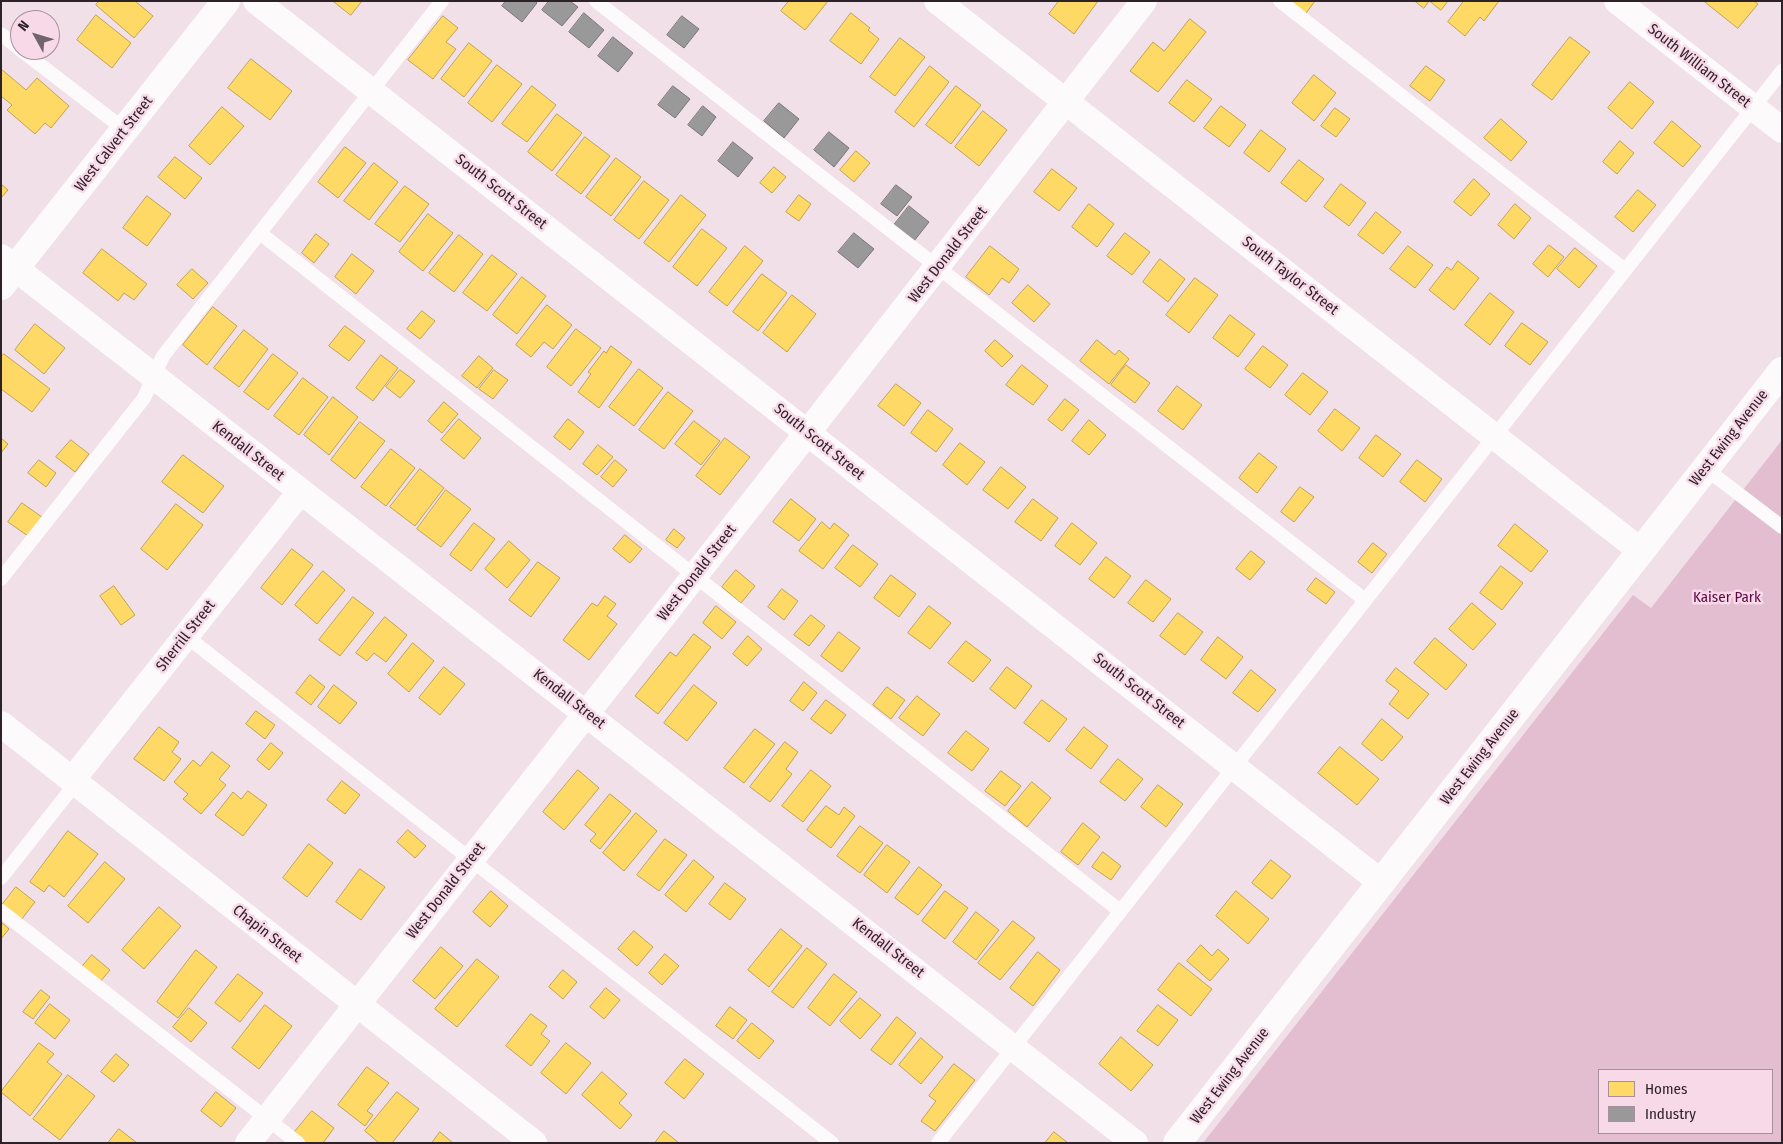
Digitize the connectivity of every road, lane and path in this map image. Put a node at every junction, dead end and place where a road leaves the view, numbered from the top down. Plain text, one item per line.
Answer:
1 (226, 1) edge
2 (256, 1) edge
3 (442, 1) edge
4 (596, 1) edge
5 (938, 1) edge
6 (1144, 1) edge
7 (1280, 1) edge
8 (1617, 1) edge
9 (35, 60) edge
10 (1782, 70) edge
11 (372, 90) junction
12 (1066, 102) junction
13 (1753, 108) junction
14 (125, 130) junction
15 (1782, 130) edge
16 (260, 233) junction
17 (937, 269) junction
18 (6, 270) edge
19 (1625, 270) junction
20 (1782, 371) edge
21 (154, 377) junction
22 (808, 432) junction
23 (1494, 436) junction
24 (1706, 469) junction
25 (300, 492) junction
26 (1782, 527) edge
27 (1642, 551) junction
28 (694, 576) junction
29 (1, 579) edge
30 (1364, 600) junction
31 (186, 636) junction
32 (587, 713) junction
33 (1, 724) edge
34 (1234, 766) junction
35 (74, 781) junction
36 (471, 860) junction
37 (1, 878) edge
38 (1382, 883) junction
39 (1, 911) edge
40 (1120, 911) junction
41 (357, 1003) junction
42 (1014, 1046) junction
43 (267, 1118) junction
44 (248, 1143) edge
45 (298, 1143) edge
46 (534, 1143) edge
47 (832, 1143) edge
48 (938, 1143) edge
49 (1135, 1143) edge
50 (1177, 1143) edge

1 - 14 street, West Calvert Street
2 - 11 street, South Scott Street
3 - 11 lane
4 - 17 lane
5 - 12 street, South Taylor Street
6 - 12 street, West Donald Street
7 - 19 lane
8 - 13 street, South William Street
9 - 14 lane
10 - 13 lane
11 - 16 lane
11 - 22 street, South Scott Street
12 - 17 street, West Donald Street
12 - 23 street, South Taylor Street
13 - 15 street, South William Street
13 - 19 lane
14 - 18 street, West Calvert Street
16 - 21 lane
16 - 28 lane
17 - 22 street, West Donald Street
17 - 30 lane
18 - 21 street, Kendall Street
19 - 23 lane
20 - 24 street, West Ewing Avenue
21 - 25 street, Kendall Street
21 - 29 lane
22 - 28 street, West Donald Street
22 - 34 street, South Scott Street
23 - 27 street, South Taylor Street
23 - 30 lane
24 - 26 lane
24 - 27 street, West Ewing Avenue
25 - 31 street, Sherrill Street
25 - 32 street, Kendall Street
27 - 38 street, West Ewing Avenue
28 - 32 street, West Donald Street
28 - 40 lane
30 - 34 lane
31 - 35 street, Sherrill Street
31 - 36 lane
32 - 36 street, West Donald Street
32 - 42 street, Kendall Street
33 - 35 street, Chapin Street
34 - 38 street, South Scott Street
34 - 40 lane
35 - 37 lane
35 - 41 street, Chapin Street
36 - 41 street, West Donald Street
36 - 47 lane
38 - 50 street, West Ewing Avenue
39 - 43 lane
40 - 42 lane
41 - 43 street, West Donald Street
41 - 46 street, Chapin Street
42 - 48 lane
42 - 49 street, Kendall Street
43 - 44 street, West Donald Street
43 - 45 lane

